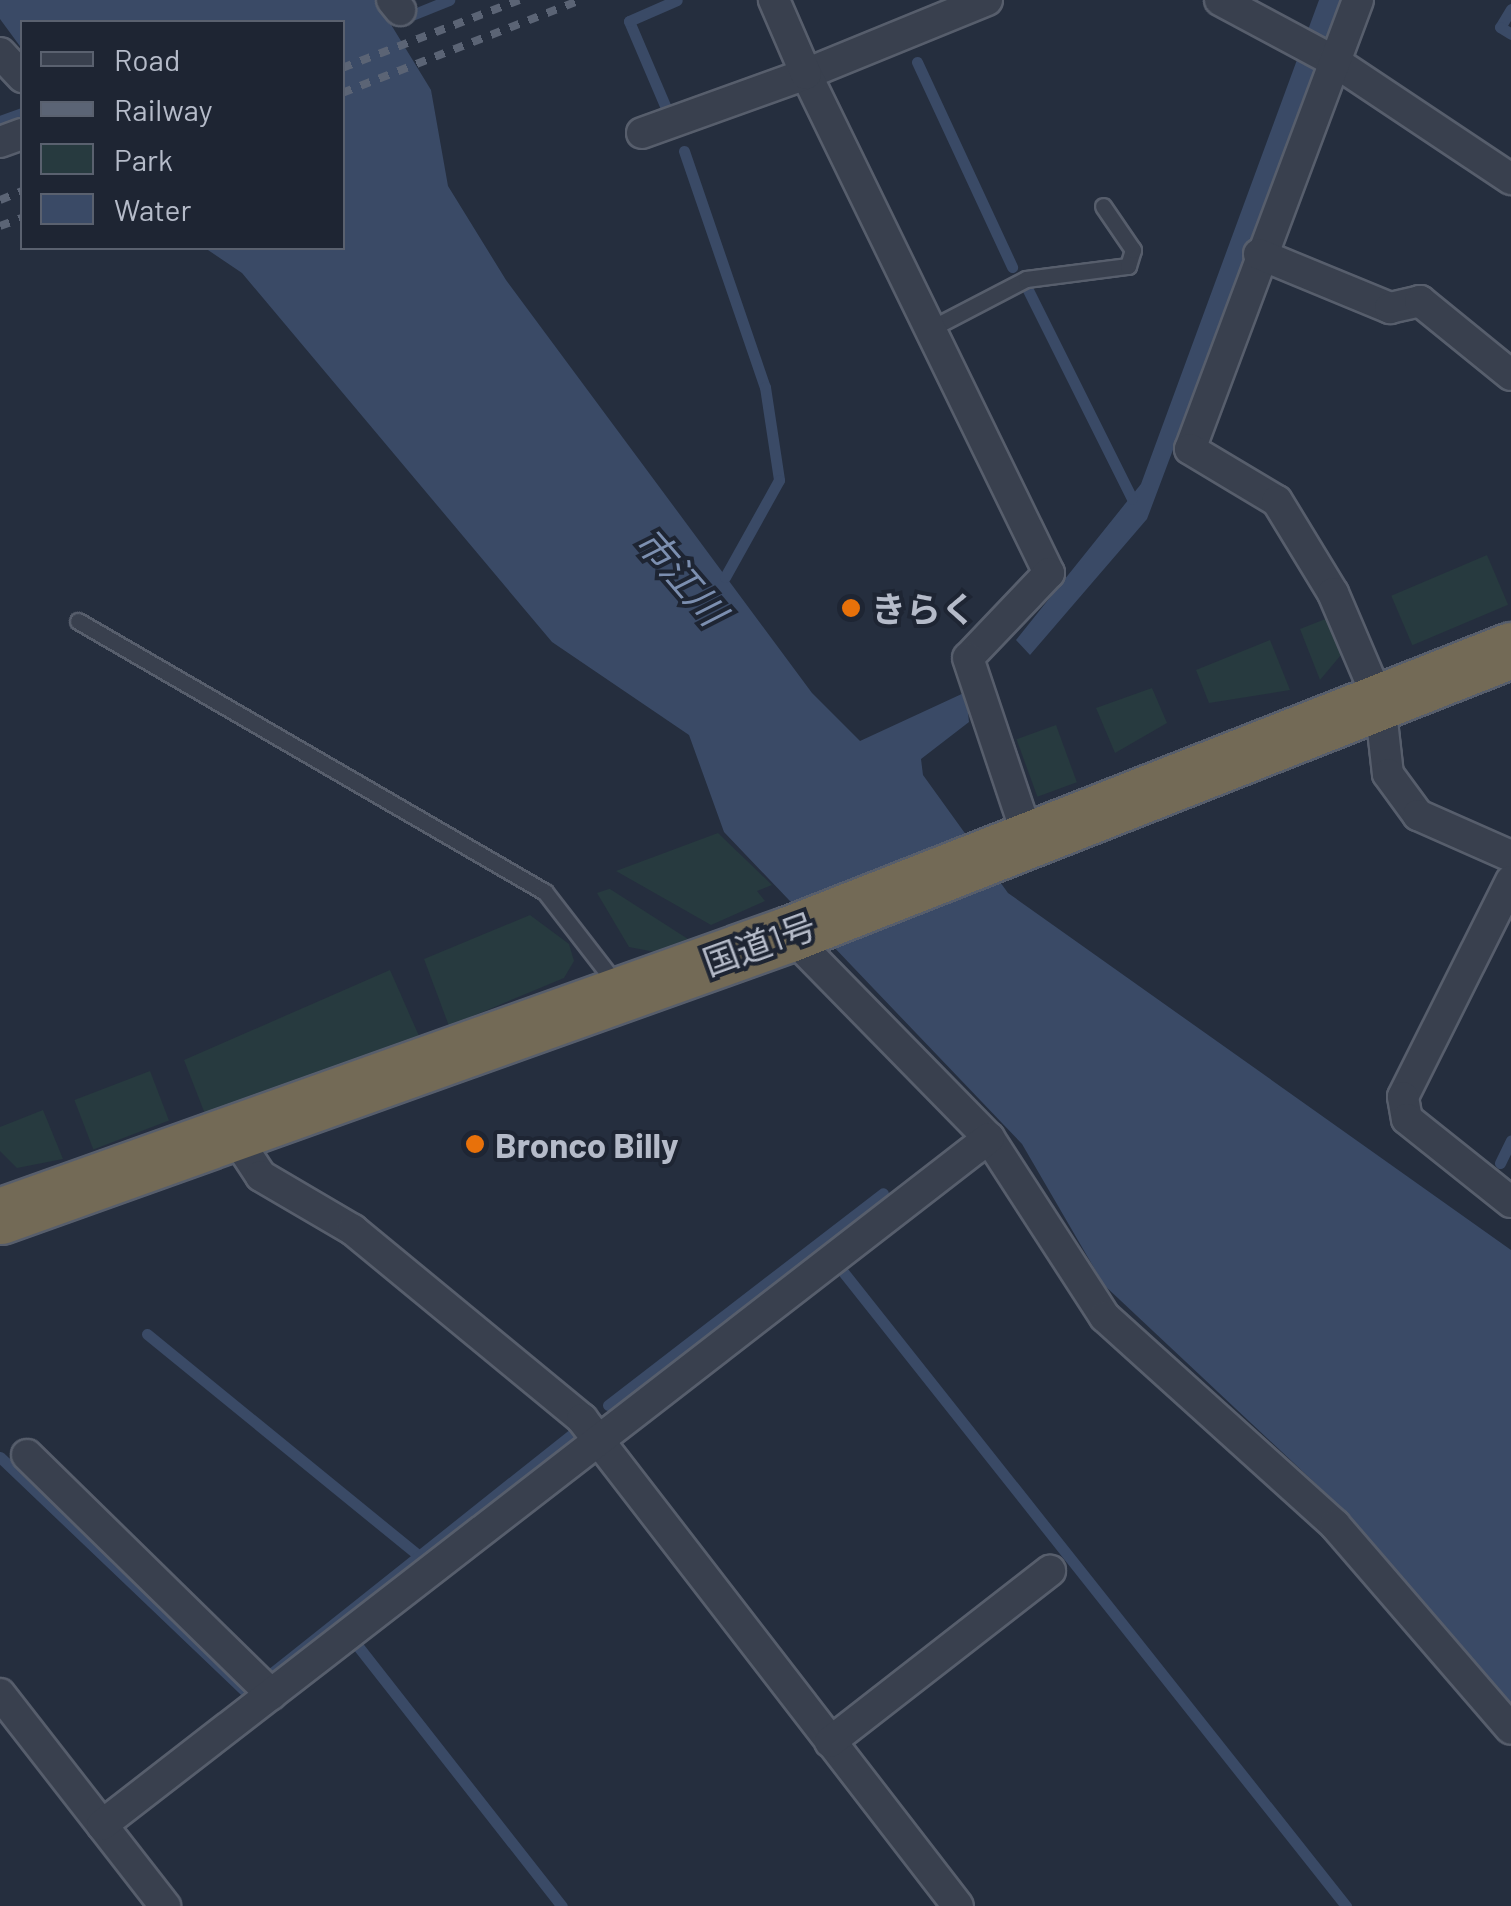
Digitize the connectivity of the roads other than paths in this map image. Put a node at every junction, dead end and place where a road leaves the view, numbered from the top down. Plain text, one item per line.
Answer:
1 (774, 0) edge
2 (986, 0) edge
3 (1220, 0) edge
4 (1358, 0) edge
5 (0, 53) edge
6 (1329, 59) junction
7 (806, 74) junction
8 (20, 76) edge
9 (642, 133) dead end
10 (1511, 179) edge
11 (1103, 206) dead end
12 (1259, 254) junction
13 (930, 329) junction
14 (1511, 375) edge
15 (78, 621) dead end
16 (1511, 650) edge
17 (1380, 703) junction
18 (1015, 846) junction
19 (1511, 856) edge
20 (1511, 880) edge
21 (788, 934) junction
22 (623, 992) junction
23 (230, 1129) junction
24 (988, 1138) junction
25 (1511, 1202) edge
26 (3, 1208) edge
27 (596, 1442) junction
28 (27, 1455) dead end
29 (1050, 1571) dead end
30 (0, 1694) edge
31 (271, 1694) junction
32 (1511, 1729) edge
33 (830, 1742) junction
34 (102, 1825) junction
35 (165, 1906) edge
36 (958, 1906) edge

1 - 7 street
2 - 7 street
3 - 6 street
4 - 6 street
5 - 8 street
6 - 10 street
6 - 12 street
7 - 9 street
7 - 13 street
11 - 13 lane
12 - 14 street
12 - 17 street
13 - 18 street
15 - 22 lane
16 - 17 highway, 国道1号
17 - 18 highway, 国道1号
17 - 19 street
18 - 21 highway, 国道1号
20 - 25 street
21 - 22 highway, 国道1号
21 - 24 street
22 - 23 highway, 国道1号
23 - 26 highway, 国道1号
23 - 27 street
24 - 27 street
24 - 32 street
27 - 31 street
27 - 33 street
28 - 31 street
29 - 33 street
30 - 34 street
31 - 34 street
33 - 36 street
34 - 35 street

